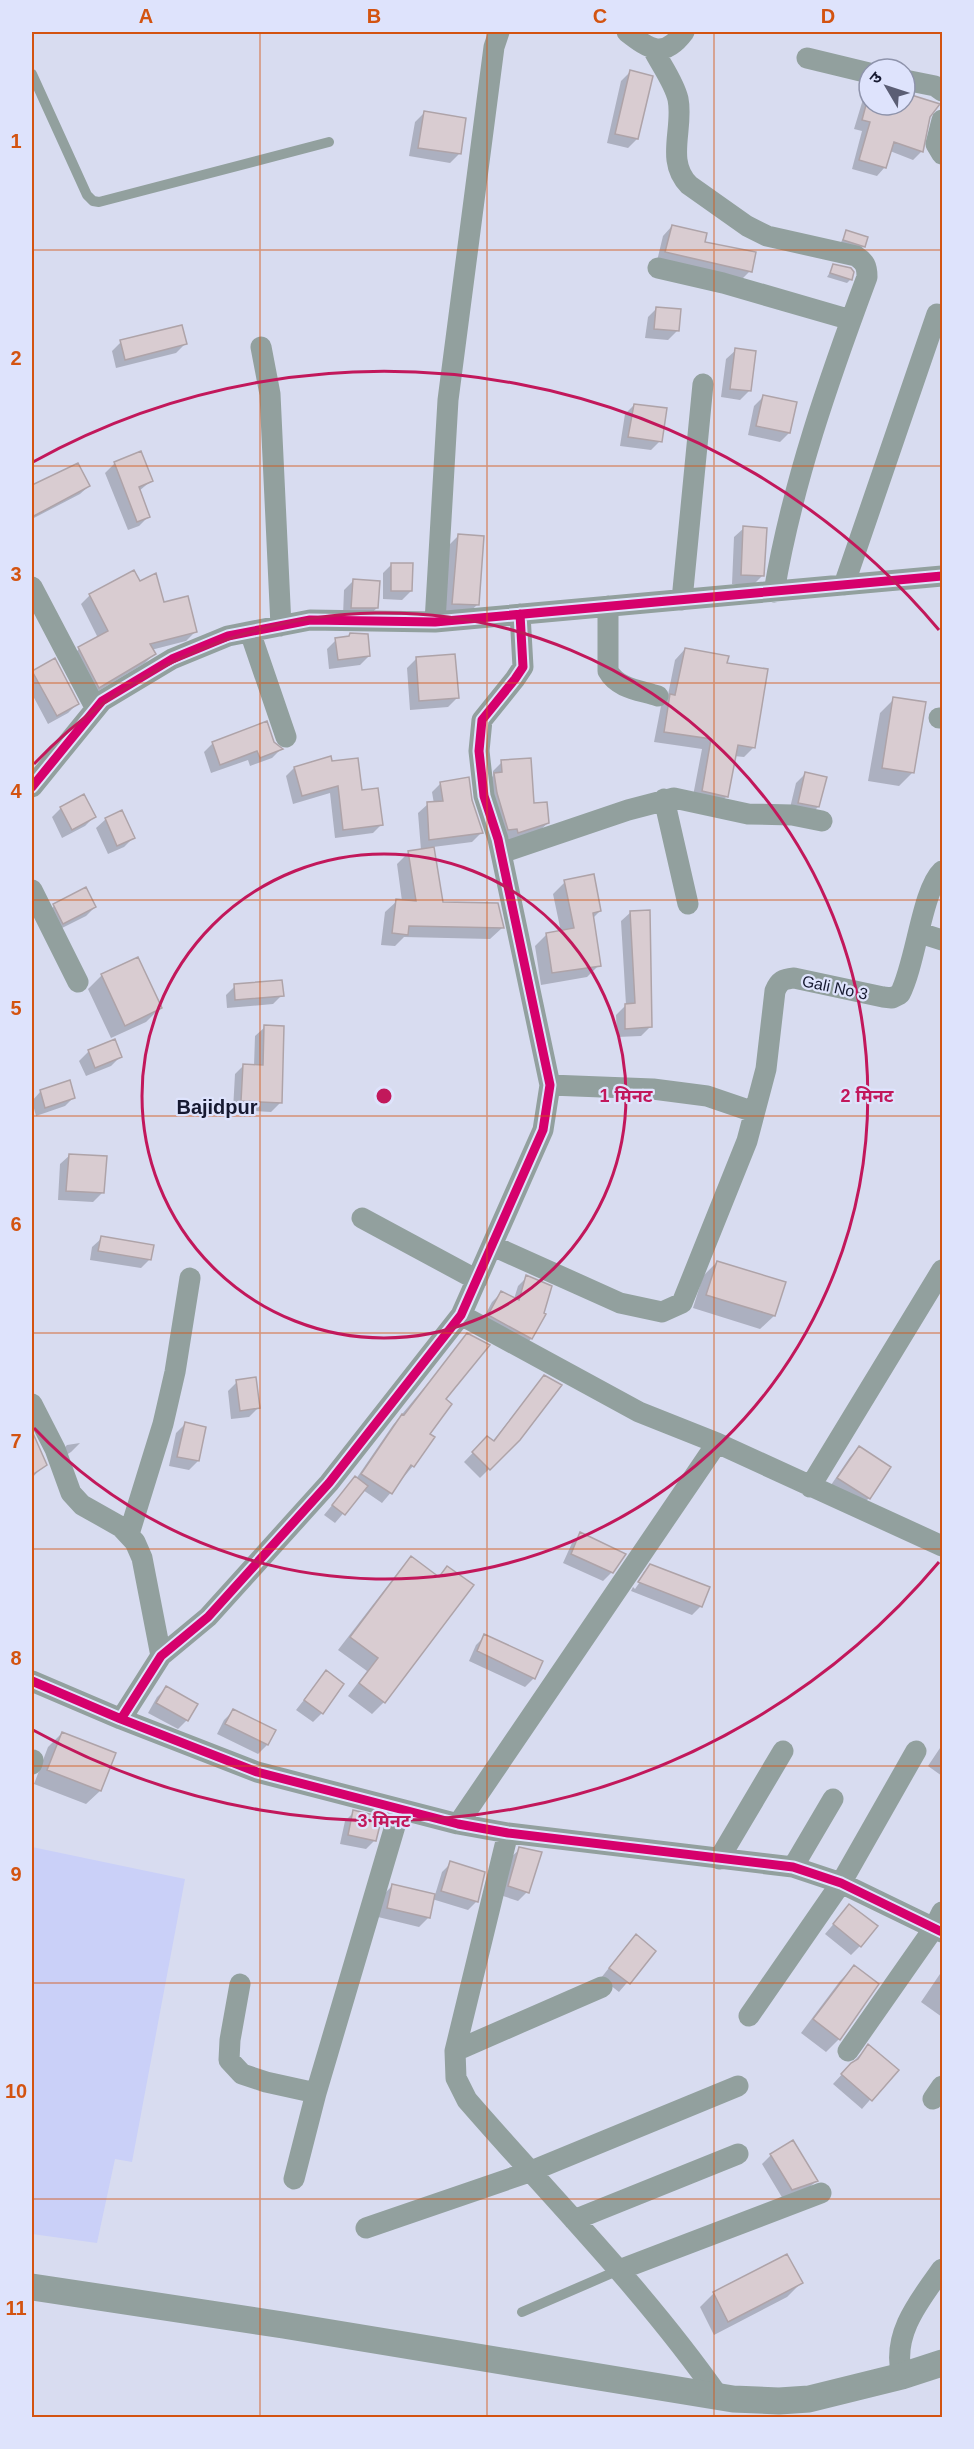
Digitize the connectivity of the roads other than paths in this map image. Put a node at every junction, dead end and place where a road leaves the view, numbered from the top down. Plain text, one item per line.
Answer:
1 (499, 32) edge
2 (627, 32) edge
3 (684, 32) edge
4 (653, 49) junction
5 (807, 58) dead end
6 (857, 70) edge
7 (32, 74) edge
8 (917, 82) edge
9 (942, 91) edge
10 (942, 120) edge
11 (329, 142) dead end
12 (942, 154) edge
13 (658, 268) dead end
14 (937, 314) dead end
15 (851, 320) junction
16 (261, 347) dead end
17 (703, 384) dead end
18 (942, 576) edge
19 (844, 585) junction
20 (32, 586) edge
21 (774, 592) junction
22 (682, 600) junction
23 (608, 606) junction
24 (520, 614) junction
25 (435, 622) junction
26 (281, 626) junction
27 (250, 632) junction
28 (658, 696) dead end
29 (95, 707) junction
30 (286, 737) dead end
31 (32, 787) edge
32 (664, 799) junction
33 (822, 821) dead end
34 (501, 853) junction
35 (942, 871) edge
36 (32, 890) edge
37 (688, 904) dead end
38 (920, 933) junction
39 (942, 940) edge
40 (78, 982) dead end
41 (550, 1085) junction
42 (754, 1112) junction
43 (362, 1218) dead end
44 (493, 1246) junction
45 (942, 1270) edge
46 (190, 1278) dead end
47 (477, 1280) junction
48 (461, 1315) junction
49 (32, 1404) edge
50 (717, 1443) junction
51 (810, 1487) junction
52 (129, 1534) junction
53 (942, 1546) edge
54 (161, 1656) junction
55 (32, 1682) edge
56 (121, 1719) junction
57 (783, 1751) dead end
58 (916, 1751) dead end
59 (833, 1799) dead end
60 (400, 1809) junction
61 (458, 1824) junction
62 (508, 1833) junction
63 (718, 1859) junction
64 (793, 1868) junction
65 (841, 1883) junction
66 (940, 1924) edge
67 (240, 1984) dead end
68 (602, 1987) dead end
69 (749, 2016) dead end
70 (455, 2051) junction
71 (848, 2051) dead end
72 (738, 2086) dead end
73 (316, 2093) junction
74 (738, 2154) dead end
75 (529, 2172) junction
76 (294, 2179) dead end
77 (821, 2193) dead end
78 (574, 2220) junction
79 (366, 2228) dead end
80 (942, 2269) edge
81 (619, 2270) junction
82 (32, 2287) edge
83 (522, 2312) dead end
84 (942, 2363) edge
85 (902, 2376) junction
86 (719, 2397) junction

1 - 25 street
2 - 4 street
3 - 4 street
4 - 15 street
5 - 6 street
7 - 11 lane
8 - 9 street
10 - 12 street
13 - 15 street
14 - 19 street
15 - 21 street
16 - 26 street
17 - 22 street
18 - 19 street
19 - 21 street
20 - 29 street
21 - 22 street
22 - 23 street
23 - 24 street
23 - 28 street
24 - 25 street
24 - 34 street
25 - 26 street
26 - 27 street
27 - 29 street
27 - 30 street
29 - 31 street
32 - 33 street
32 - 34 street
32 - 37 street
34 - 41 street
35 - 38 street
36 - 40 street
38 - 39 street
38 - 42 street, Gali No 3
41 - 42 street
41 - 44 street
42 - 44 street
43 - 47 street
44 - 47 street
45 - 51 street
46 - 52 street
47 - 48 street
48 - 50 street
48 - 54 street
49 - 52 street
50 - 51 street
50 - 61 street
51 - 53 street
52 - 54 street
54 - 56 street
55 - 56 street
56 - 60 street
57 - 63 street
58 - 65 street
59 - 64 street
60 - 61 street
60 - 73 street
61 - 62 street
62 - 63 street
62 - 70 street
63 - 64 street
64 - 65 street
65 - 66 street
65 - 69 street
66 - 71 street
67 - 73 street
68 - 70 street
70 - 75 street
72 - 75 street
73 - 76 street
74 - 78 street
75 - 78 street
75 - 79 street
77 - 81 street
78 - 81 street
80 - 85 street
81 - 83 lane
81 - 86 street
82 - 86 street
84 - 85 street
85 - 86 street

